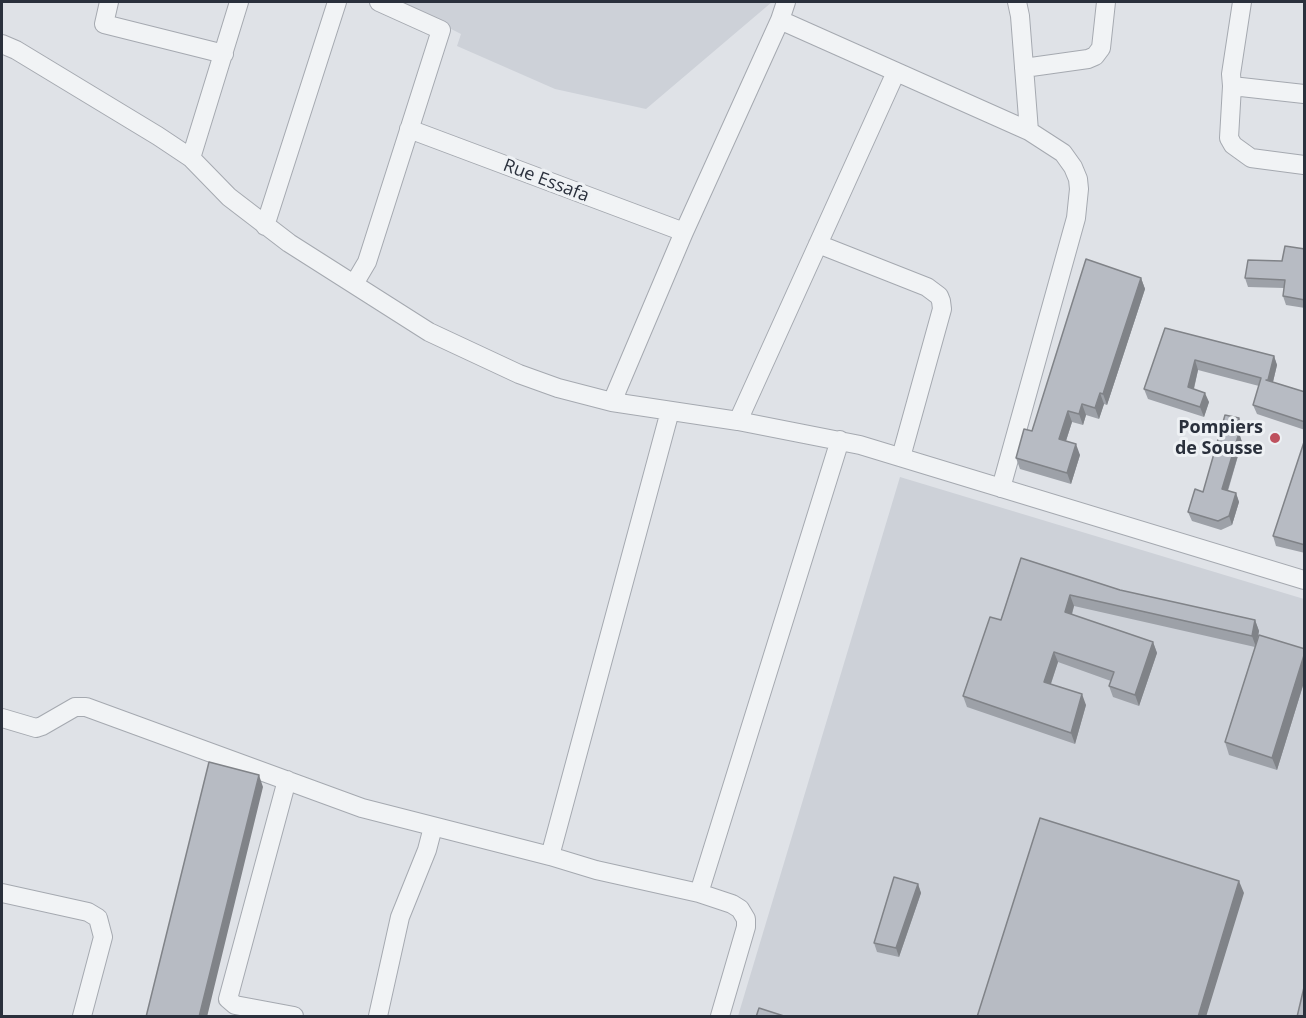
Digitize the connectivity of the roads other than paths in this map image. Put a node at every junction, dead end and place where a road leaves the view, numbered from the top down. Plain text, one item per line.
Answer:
1 (108, 2) edge
2 (239, 2) edge
3 (337, 2) edge
4 (379, 2) edge
5 (786, 2) edge
6 (1017, 2) edge
7 (1106, 2) edge
8 (1242, 2) edge
9 (780, 20) junction
10 (2, 44) edge
11 (224, 54) junction
12 (1024, 68) junction
13 (896, 72) junction
14 (1232, 86) junction
15 (1305, 94) edge
16 (409, 129) junction
17 (1029, 131) junction
18 (191, 158) junction
19 (1305, 165) edge
20 (265, 226) junction
21 (684, 232) junction
22 (818, 244) junction
23 (354, 284) junction
24 (612, 402) junction
25 (670, 411) junction
26 (738, 421) junction
27 (840, 440) junction
28 (901, 457) junction
29 (1001, 488) junction
30 (1305, 580) edge
31 (2, 718) edge
32 (287, 780) junction
33 (433, 827) junction
34 (550, 856) junction
35 (2, 893) edge
36 (699, 893) junction
37 (283, 1016) edge
38 (82, 1017) edge
39 (378, 1017) edge
40 (720, 1017) edge

1 - 11 street
2 - 11 street
3 - 20 street
4 - 16 street
5 - 9 street
6 - 12 street
7 - 12 street
8 - 14 street
9 - 13 street
9 - 21 street
10 - 18 street
11 - 18 street
12 - 17 street
13 - 17 street
13 - 22 street
14 - 15 street
14 - 19 street
16 - 21 street, Rue Essafa
16 - 23 street
17 - 29 street
18 - 20 street
20 - 23 street
21 - 24 street
22 - 26 street
22 - 28 street
23 - 24 street
24 - 25 street
25 - 26 street
25 - 34 street
26 - 27 street
27 - 28 street
27 - 36 street
28 - 29 street
29 - 30 street
31 - 32 street
32 - 33 street
32 - 37 street
33 - 34 street
33 - 39 street
34 - 36 street
35 - 38 street
36 - 40 street

